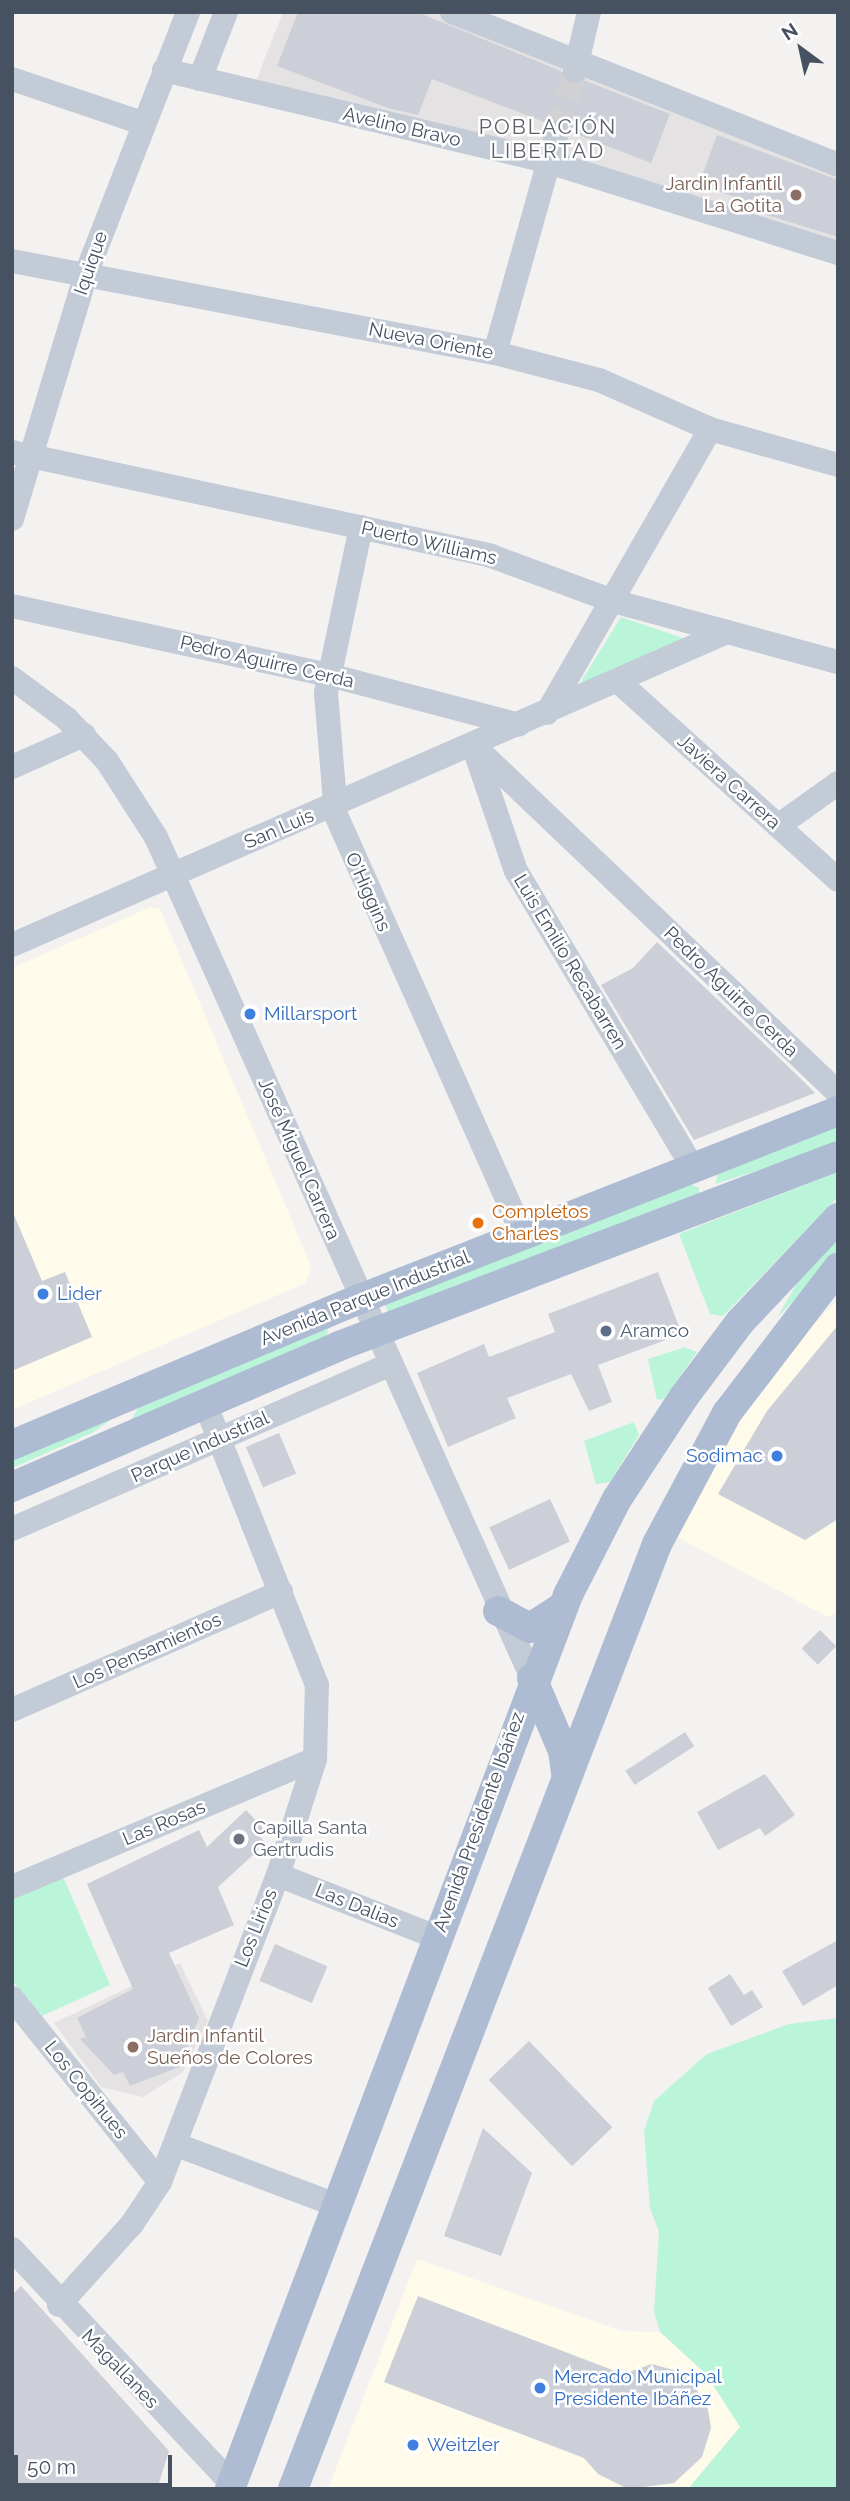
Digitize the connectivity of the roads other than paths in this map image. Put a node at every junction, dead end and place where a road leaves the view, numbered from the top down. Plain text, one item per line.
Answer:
1 (188, 12) edge
2 (226, 12) edge
3 (452, 12) edge
4 (589, 12) edge
5 (576, 66) junction
6 (164, 70) junction
7 (12, 79) edge
8 (200, 79) junction
9 (142, 123) junction
10 (557, 133) tunnel mouth
11 (549, 162) junction
12 (838, 165) edge
13 (838, 253) edge
14 (12, 261) edge
15 (86, 274) junction
16 (495, 353) junction
17 (710, 429) junction
18 (22, 454) edge
19 (838, 465) edge
20 (12, 519) edge
21 (361, 527) junction
22 (613, 601) junction
23 (12, 606) edge
24 (727, 632) junction
25 (838, 662) edge
26 (328, 675) junction
27 (12, 678) edge
28 (620, 683) junction
29 (547, 713) junction
30 (519, 725) junction
31 (84, 735) junction
32 (473, 745) junction
33 (12, 767) edge
34 (838, 783) edge
35 (334, 805) junction
36 (778, 826) junction
37 (174, 874) junction
38 (838, 880) edge
39 (12, 945) edge
40 (838, 1093) edge
41 (838, 1111) edge
42 (838, 1156) edge
43 (693, 1168) junction
44 (705, 1206) junction
45 (838, 1218) edge
46 (523, 1235) junction
47 (838, 1268) edge
48 (360, 1299) junction
49 (374, 1333) junction
50 (388, 1365) junction
51 (205, 1404) junction
52 (220, 1438) junction
53 (12, 1445) edge
54 (12, 1487) edge
55 (12, 1529) edge
56 (281, 1592) junction
57 (562, 1607) junction
58 (498, 1611) junction
59 (532, 1678) junction
60 (12, 1710) edge
61 (315, 1759) junction
62 (567, 1778) junction
63 (278, 1875) junction
64 (12, 1887) edge
65 (436, 1937) junction
66 (12, 1998) edge
67 (177, 2145) junction
68 (160, 2182) junction
69 (336, 2205) junction
70 (12, 2249) edge
71 (59, 2305) junction
72 (233, 2487) edge
73 (293, 2489) edge

1 - 6 street, Iquique
2 - 8 street
3 - 5 street
4 - 5 street
5 - 12 street
6 - 8 street, Avelino Bravo
6 - 9 street, Iquique
7 - 9 street
8 - 11 street, Avelino Bravo
9 - 15 street, Iquique
10 - 11 street
11 - 13 street, Avelino Bravo
11 - 16 street
14 - 15 street, Nueva Oriente
15 - 16 street, Nueva Oriente
15 - 18 street, Iquique
16 - 17 street, Nueva Oriente
17 - 19 street, Nueva Oriente
17 - 22 street
18 - 20 street, Iquique
18 - 21 street, Puerto Williams
21 - 22 street, Puerto Williams
21 - 26 street, O'Higgins
22 - 24 street, Puerto Williams
22 - 29 street
23 - 26 street, Pedro Aguirre Cerda
24 - 25 street, Puerto Williams
24 - 28 street, San Luis
26 - 30 street, Pedro Aguirre Cerda
26 - 35 street, O'Higgins
27 - 31 street, José Miguel Carrera
28 - 29 street, San Luis
28 - 36 street, Javiera Carrera
29 - 30 street, San Luis
30 - 32 street, San Luis
31 - 33 street
31 - 37 street, José Miguel Carrera
32 - 35 street, San Luis
32 - 40 street, Pedro Aguirre Cerda
32 - 43 street, Luis Emilio Recabarren
34 - 36 street
35 - 37 street, San Luis
35 - 46 street, O'Higgins
36 - 38 street, Javiera Carrera
37 - 39 street, San Luis
37 - 48 street, José Miguel Carrera
41 - 43 main road, Avenida Parque Industrial
42 - 44 main road, Avenida Parque Industrial
43 - 44 main road
43 - 46 main road, Avenida Parque Industrial
44 - 49 main road, Avenida Parque Industrial
45 - 57 main road, Avenida Presidente Ibáñez
46 - 48 main road, Avenida Parque Industrial
47 - 62 main road
48 - 49 street, José Miguel Carrera
48 - 53 main road, Avenida Parque Industrial
49 - 50 street, José Miguel Carrera
49 - 51 main road, Avenida Parque Industrial
50 - 52 street, Parque Industrial
50 - 58 street, José Miguel Carrera
51 - 52 street, Los Lirios
51 - 54 main road, Avenida Parque Industrial
52 - 55 street, Parque Industrial
52 - 56 street, Los Lirios
56 - 60 street, Los Pensamientos
56 - 61 street, Los Lirios
57 - 58 main road
57 - 59 main road, Avenida Presidente Ibáñez
58 - 59 street, José Miguel Carrera
59 - 62 main road
59 - 65 main road, Avenida Presidente Ibáñez
61 - 63 street, Los Lirios
61 - 64 street, Las Rosas
62 - 73 main road
63 - 65 street, Las Dalias
63 - 67 street, Los Lirios
65 - 69 main road, Avenida Presidente Ibáñez
66 - 68 street, Los Copihues
67 - 68 street, Los Lirios
67 - 69 street
68 - 71 street, Los Lirios
69 - 72 main road, Avenida Presidente Ibáñez
70 - 71 street, Magallanes
71 - 72 street, Magallanes

